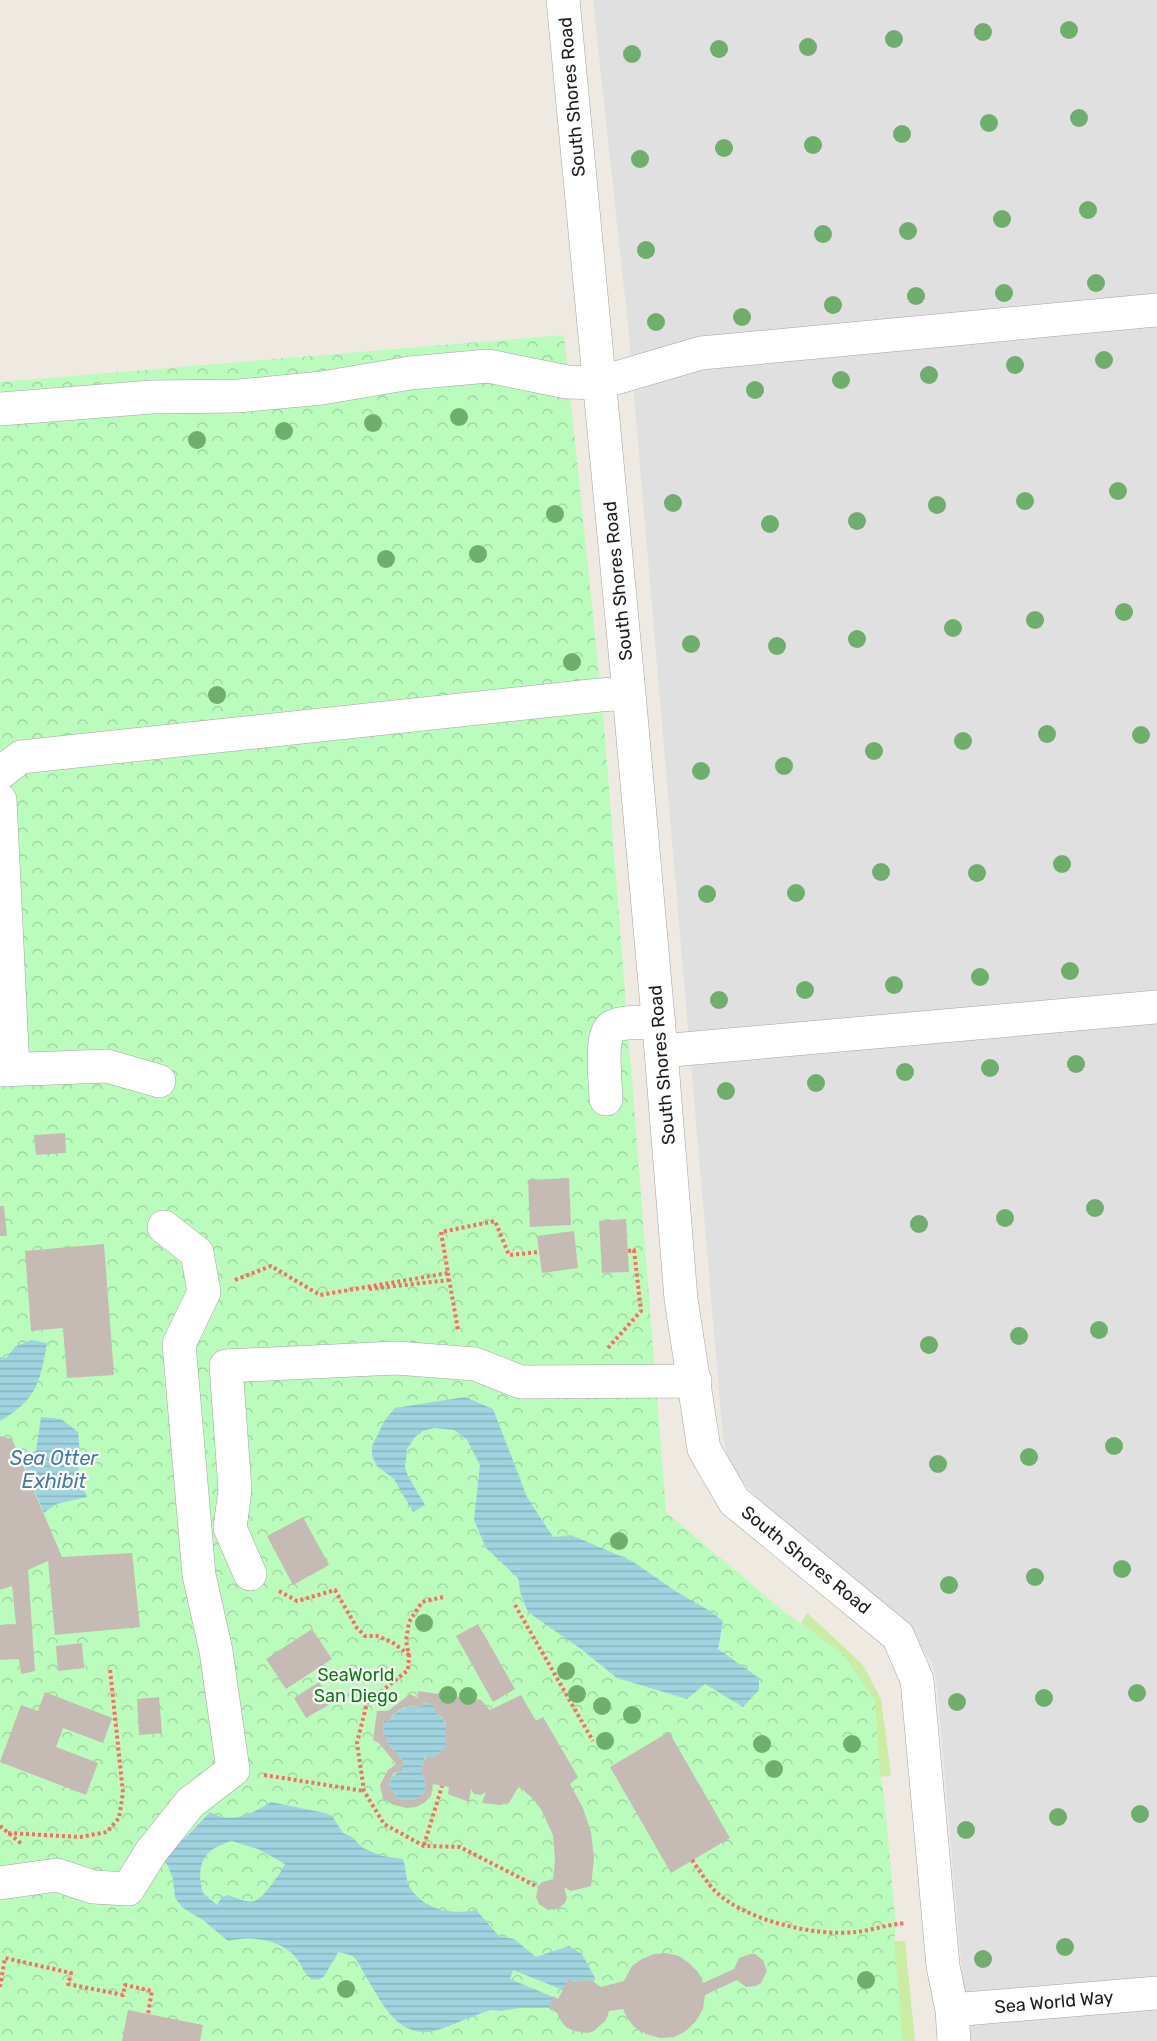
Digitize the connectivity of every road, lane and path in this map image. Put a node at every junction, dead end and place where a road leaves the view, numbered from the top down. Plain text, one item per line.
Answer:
1 (563, 0) edge
2 (1157, 310) edge
3 (599, 383) junction
4 (0, 409) edge
5 (629, 693) junction
6 (0, 773) edge
7 (0, 800) edge
8 (1157, 1007) edge
9 (660, 1037) junction
10 (7, 1070) edge
11 (159, 1081) dead end
12 (606, 1099) dead end
13 (164, 1227) dead end
14 (628, 1251) dead end
15 (539, 1252) dead end
16 (271, 1266) dead end
17 (448, 1274) junction
18 (449, 1280) junction
19 (320, 1295) junction
20 (468, 1335) dead end
21 (603, 1354) dead end
22 (695, 1381) junction
23 (250, 1574) joint
24 (443, 1597) dead end
25 (515, 1605) dead end
26 (409, 1656) junction
27 (110, 1669) dead end
28 (593, 1741) dead end
29 (233, 1770) junction
30 (442, 1786) dead end
31 (364, 1791) junction
32 (8, 1833) dead end
33 (424, 1845) junction
34 (692, 1860) dead end
35 (0, 1883) edge
36 (538, 1887) dead end
37 (939, 1920) junction
38 (0, 1987) edge
39 (1157, 1993) edge
40 (148, 2014) dead end
41 (953, 2026) edge

1 - 3 street, South Shores Road
2 - 3 street
3 - 4 street
3 - 5 street, South Shores Road
5 - 6 street
5 - 9 street, South Shores Road
7 - 10 street
8 - 9 street
9 - 12 street
9 - 22 street, South Shores Road
10 - 11 street
13 - 29 street
14 - 21 path
15 - 17 path
16 - 19 path
17 - 18 path
17 - 19 path
18 - 19 path
18 - 20 path
22 - 23 street
22 - 37 street, South Shores Road
23 - 26 path
24 - 26 path
25 - 28 path
26 - 31 path
27 - 32 path
29 - 31 path
29 - 35 street
30 - 33 path
31 - 33 path
33 - 36 path
34 - 37 path
37 - 41 street, South Shores Road
38 - 40 path
39 - 41 street, Sea World Way

